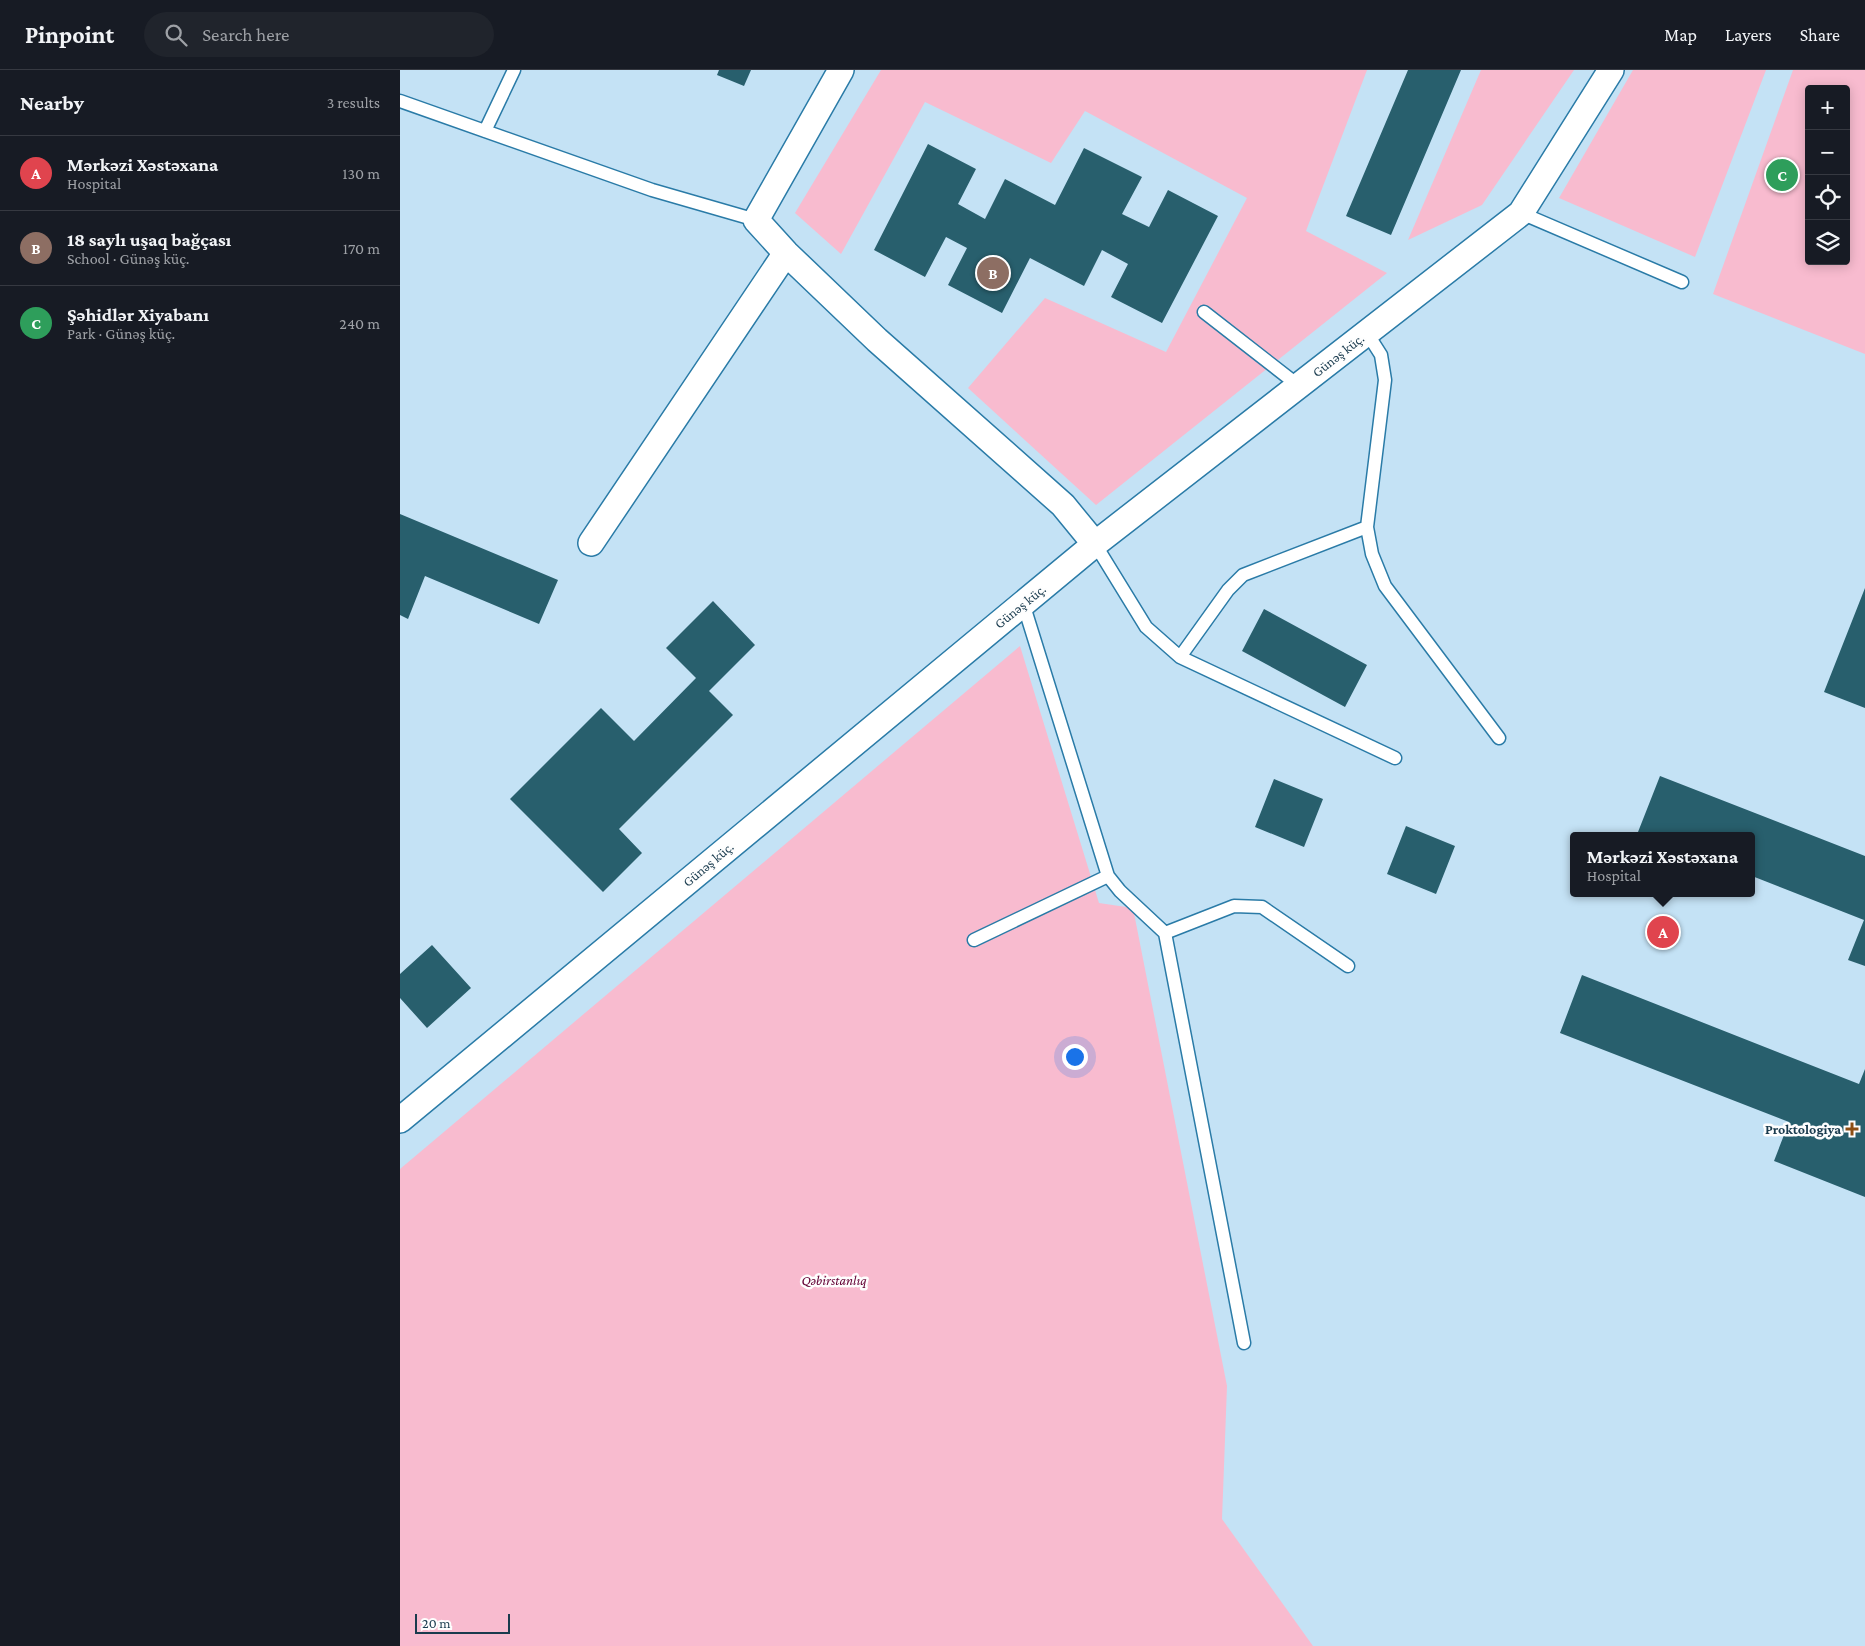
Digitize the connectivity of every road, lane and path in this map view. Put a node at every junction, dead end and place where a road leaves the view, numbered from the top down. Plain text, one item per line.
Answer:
1 (514, 70) edge
2 (841, 70) edge
3 (1611, 70) edge
4 (400, 101) edge
5 (485, 131) junction
6 (1521, 213) junction
7 (756, 220) junction
8 (786, 253) junction
9 (1682, 282) dead end
10 (1204, 312) dead end
11 (1367, 333) junction
12 (1299, 386) junction
13 (1367, 527) junction
14 (591, 543) dead end
15 (1095, 544) junction
16 (1023, 603) junction
17 (1180, 657) junction
18 (1499, 738) dead end
19 (1395, 758) dead end
20 (1108, 876) junction
21 (1165, 933) junction
22 (974, 940) dead end
23 (1348, 966) dead end
24 (400, 1120) edge
25 (1244, 1343) dead end

1 - 5 lane
2 - 7 street
3 - 6 street, Günəş küç.
4 - 5 lane
5 - 7 lane
6 - 9 lane
6 - 11 street, Günəş küç.
7 - 8 street
8 - 14 street
8 - 15 street
10 - 12 lane
11 - 12 street, Günəş küç.
11 - 13 lane
12 - 15 street, Günəş küç.
13 - 17 lane
13 - 18 lane
15 - 16 street, Günəş küç.
15 - 17 lane
16 - 20 lane
16 - 24 street, Günəş küç.
17 - 19 lane
20 - 21 lane
20 - 22 lane
21 - 23 lane
21 - 25 lane

